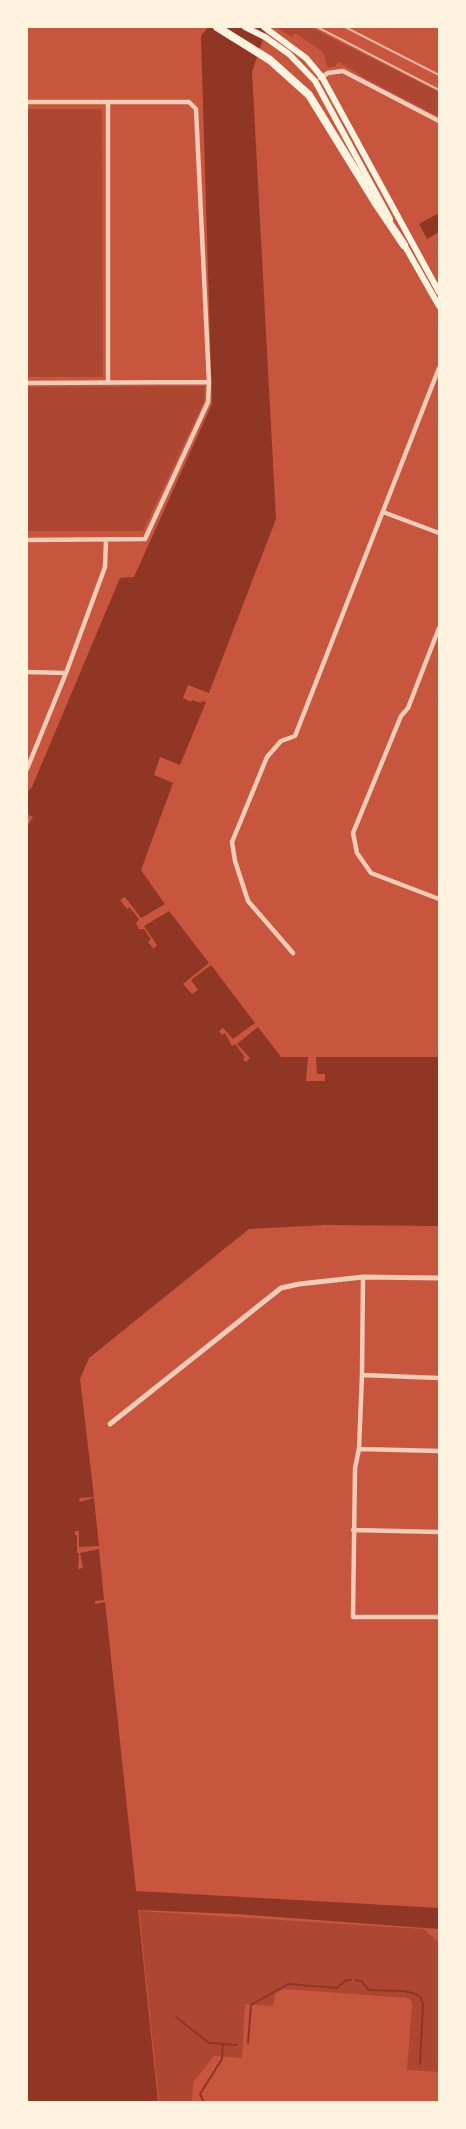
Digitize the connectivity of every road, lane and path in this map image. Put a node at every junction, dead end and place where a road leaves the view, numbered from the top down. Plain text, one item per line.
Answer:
1 (217, 27) edge
2 (245, 27) edge
3 (267, 28) edge
4 (322, 77) junction
5 (315, 81) junction
6 (27, 102) edge
7 (108, 102) junction
8 (439, 121) edge
9 (404, 245) junction
10 (439, 292) edge
11 (439, 306) edge
12 (439, 368) edge
13 (27, 382) edge
14 (108, 382) junction
15 (209, 382) junction
16 (383, 512) junction
17 (439, 533) edge
18 (27, 540) edge
19 (106, 540) junction
20 (439, 628) edge
21 (27, 672) edge
22 (66, 673) junction
23 (27, 769) edge
24 (439, 899) edge
25 (293, 953) dead end
26 (363, 1277) junction
27 (439, 1278) edge
28 (362, 1375) junction
29 (439, 1377) edge
30 (110, 1424) dead end
31 (359, 1449) junction
32 (439, 1450) edge
33 (353, 1530) junction
34 (439, 1532) edge
35 (439, 1617) edge

1 - 9 highway
2 - 5 main road
3 - 4 main road
4 - 5 street
4 - 8 street
4 - 10 main road
5 - 9 main road
6 - 7 street
7 - 14 street
7 - 15 street
9 - 11 main road
12 - 16 street
13 - 14 street
14 - 15 street
15 - 19 street
16 - 17 street
16 - 25 street
18 - 19 street
19 - 22 street
20 - 24 street
21 - 22 street
22 - 23 street
26 - 27 street
26 - 28 street
26 - 30 street
28 - 29 street
28 - 31 street
31 - 32 street
31 - 33 street
33 - 34 street
33 - 35 street

